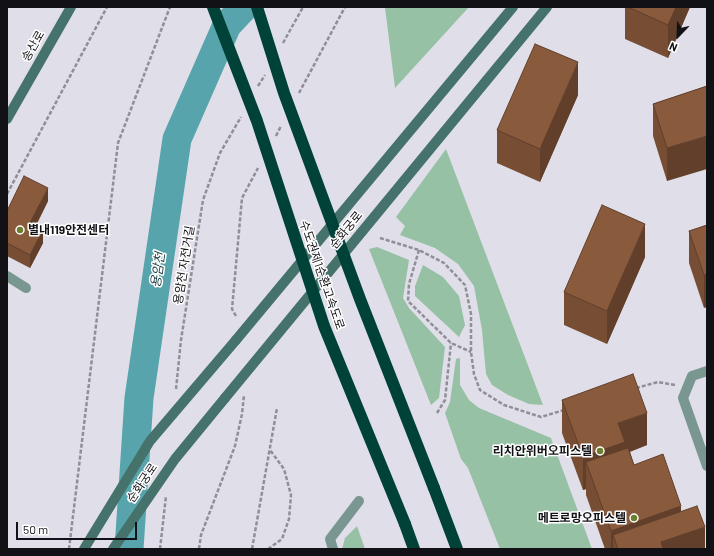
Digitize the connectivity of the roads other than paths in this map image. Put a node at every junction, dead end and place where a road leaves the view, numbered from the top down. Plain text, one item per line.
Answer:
1 (71, 7) edge
2 (213, 7) edge
3 (257, 7) edge
4 (513, 7) edge
5 (547, 7) edge
6 (7, 119) edge
7 (7, 276) edge
8 (26, 288) dead end
9 (707, 370) edge
10 (707, 466) edge
11 (359, 501) dead end
12 (84, 549) edge
13 (113, 549) edge
14 (333, 549) edge
15 (414, 549) edge
16 (458, 549) edge

1 - 6 street, 송산로
2 - 15 highway, 수도권제1순환고속도로, bridge
3 - 16 highway, bridge
4 - 12 street, 순화궁로, bridge
5 - 13 street, 순화궁로, bridge
7 - 8 street
9 - 10 street
11 - 14 street

